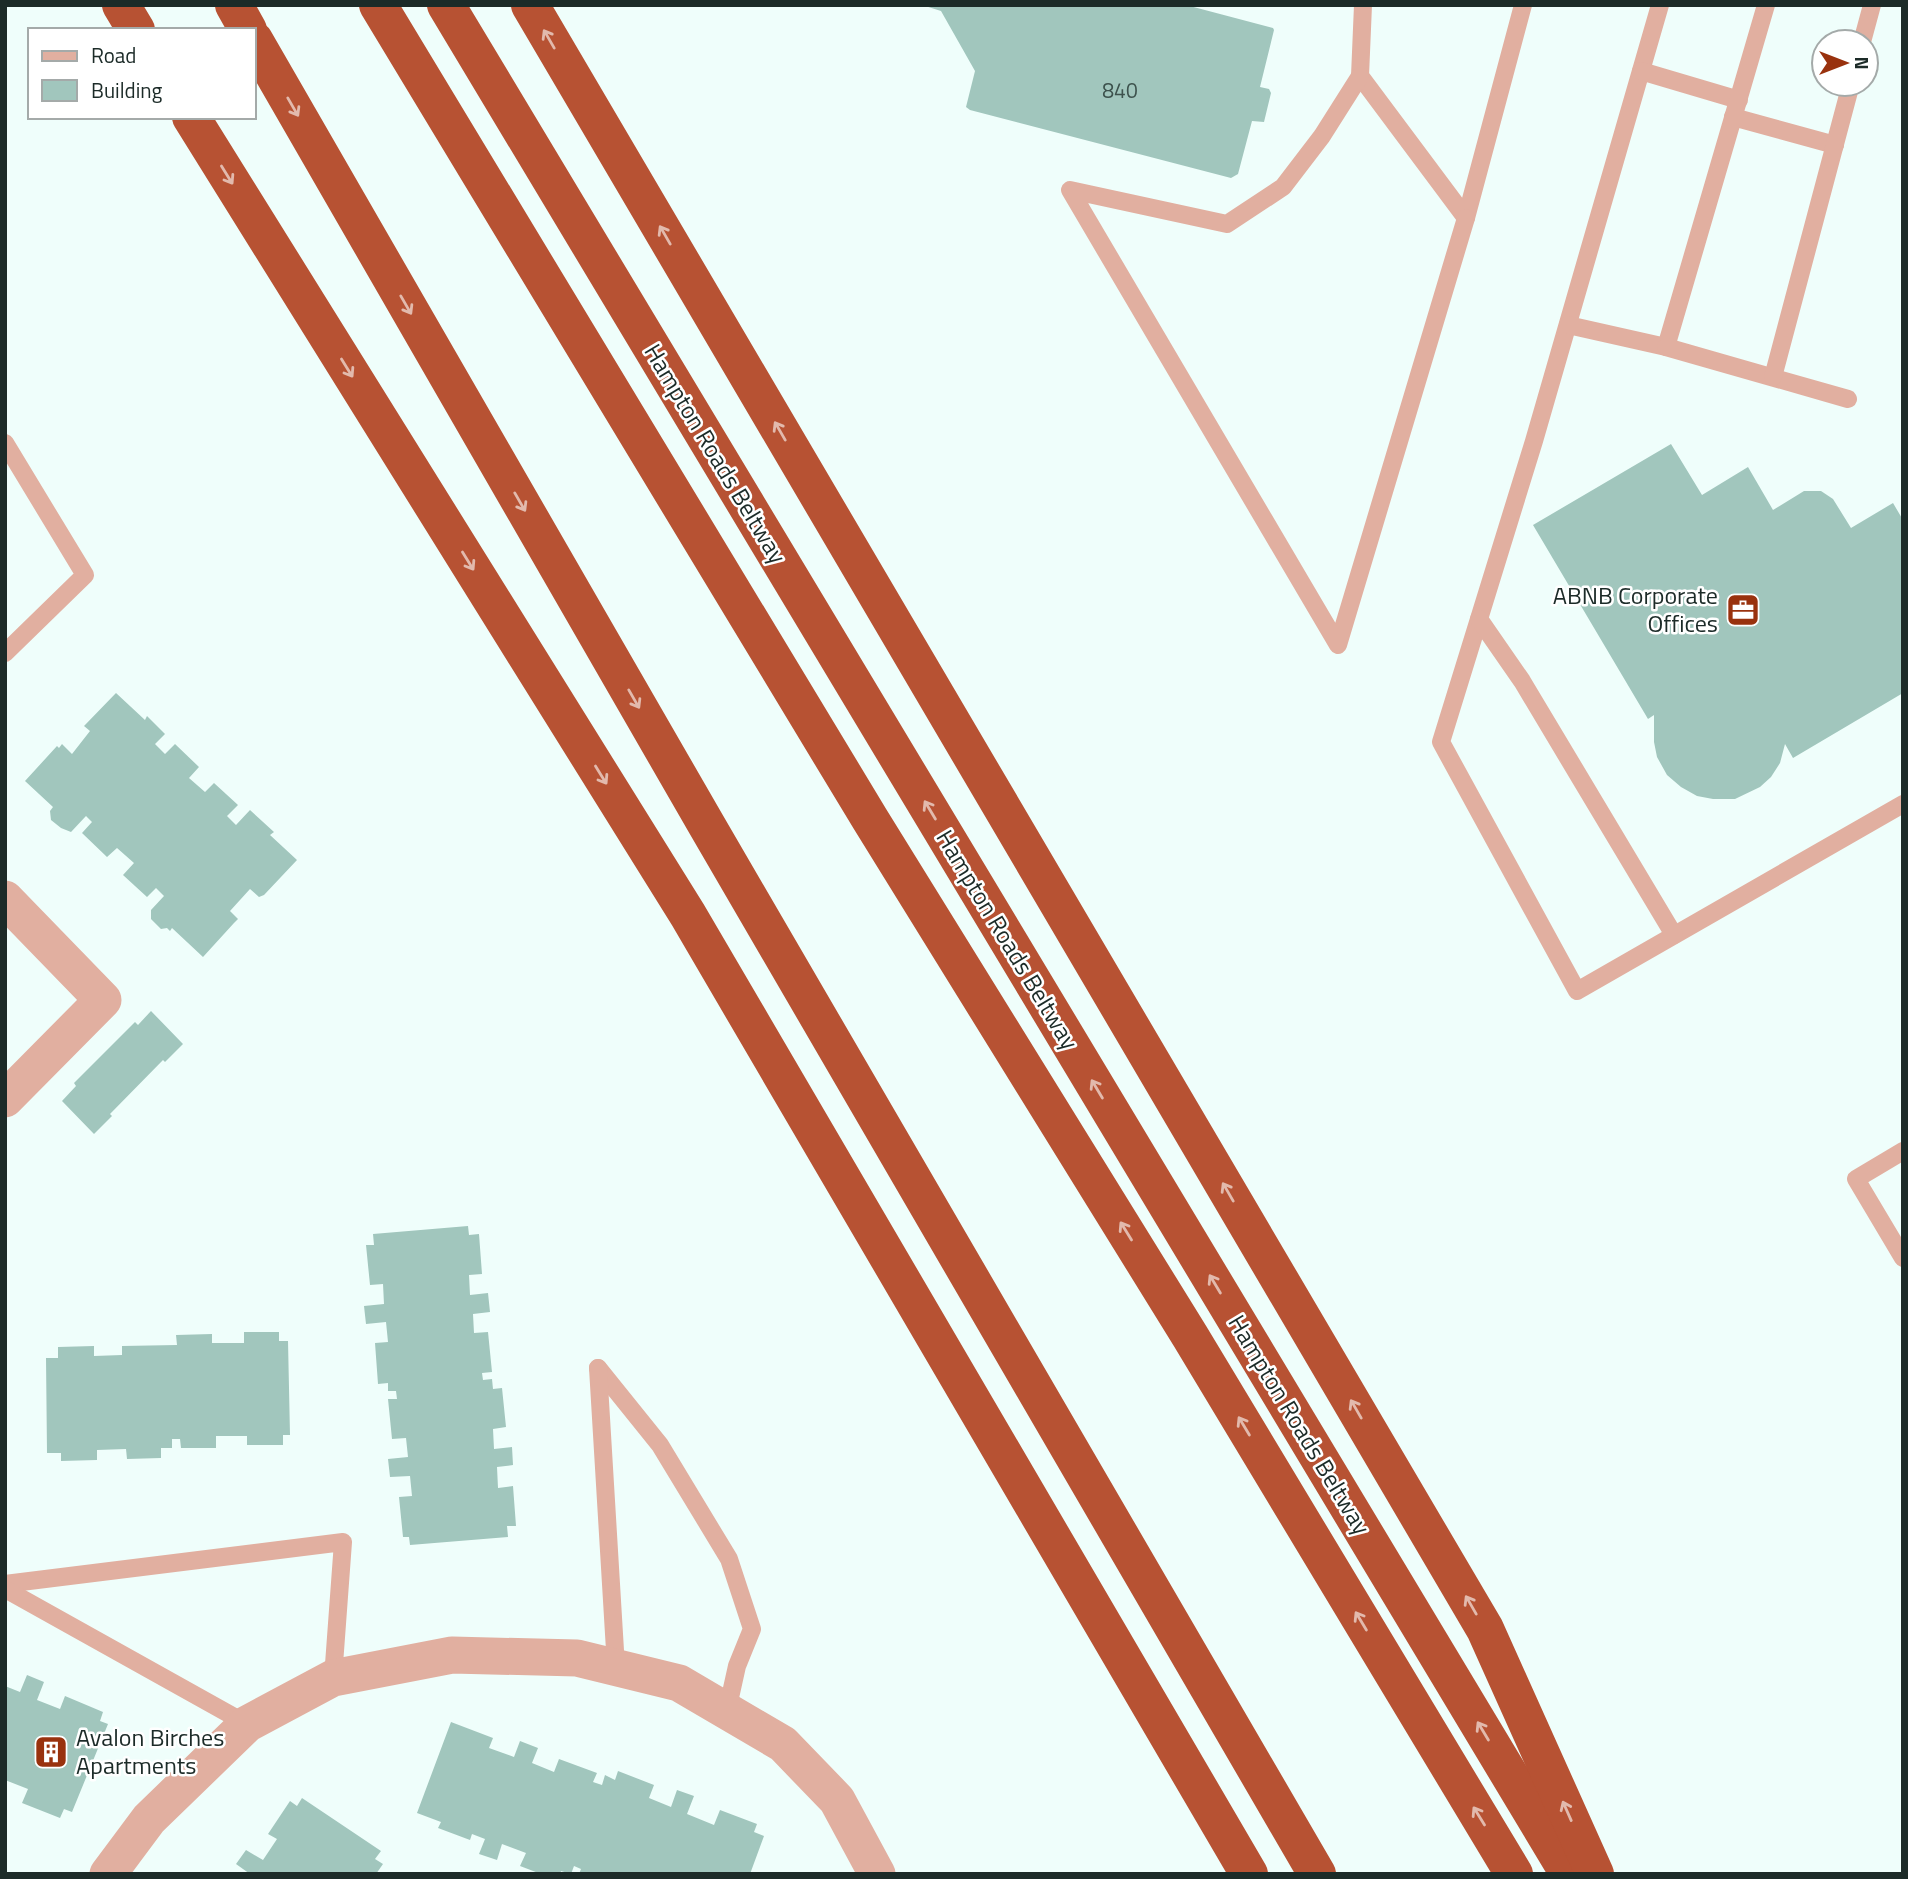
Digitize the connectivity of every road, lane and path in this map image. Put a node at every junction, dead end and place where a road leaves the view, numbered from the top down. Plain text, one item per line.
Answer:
1 (121, 5) edge
2 (234, 5) edge
3 (241, 5) edge
4 (378, 5) edge
5 (446, 5) edge
6 (530, 5) edge
7 (1363, 5) edge
8 (1523, 5) edge
9 (1660, 5) edge
10 (1766, 5) edge
11 (1872, 5) edge
12 (135, 28) edge
13 (248, 28) edge
14 (250, 28) edge
15 (1866, 28) edge
16 (256, 42) edge
17 (1641, 71) junction
18 (1360, 76) junction
19 (1847, 98) edge
20 (1738, 100) junction
21 (1733, 117) junction
22 (192, 119) edge
23 (1835, 145) junction
24 (1466, 218) junction
25 (1568, 325) junction
26 (1666, 347) junction
27 (1773, 377) junction
28 (1848, 399) dead end
29 (5, 443) edge
30 (1479, 619) junction
31 (5, 653) edge
32 (1903, 804) edge
33 (5, 900) edge
34 (1674, 935) junction
35 (5, 1099) edge
36 (1903, 1151) edge
37 (1903, 1258) edge
38 (5, 1587) edge
39 (616, 1667) junction
40 (333, 1678) junction
41 (727, 1711) junction
42 (247, 1724) junction
43 (108, 1874) edge
44 (877, 1874) edge
45 (1249, 1874) edge
46 (1317, 1874) edge
47 (1514, 1874) edge
48 (1569, 1874) edge
49 (1595, 1874) edge

1 - 12 highway
2 - 13 highway
3 - 14 highway
47 -> 4 highway
48 -> 5 highway, Hampton Roads Beltway
49 -> 6 highway
7 - 18 lane
8 - 24 lane
9 - 17 lane
10 - 20 lane
11 - 15 lane
16 -> 46 highway
17 - 20 lane
17 - 25 lane
18 - 24 lane
18 - 24 lane
19 - 23 lane
20 - 21 lane
21 - 23 lane
21 - 26 lane
22 -> 45 highway
23 - 27 lane
25 - 26 lane
25 - 30 lane
26 - 27 lane
27 - 28 lane
29 - 31 lane
30 - 34 lane
30 - 34 lane
32 - 34 lane
33 - 35 street
36 - 37 lane
38 - 40 lane
38 - 42 lane
39 - 40 street
39 - 41 street
39 - 41 lane
40 - 42 street
41 - 44 street
42 - 43 street

